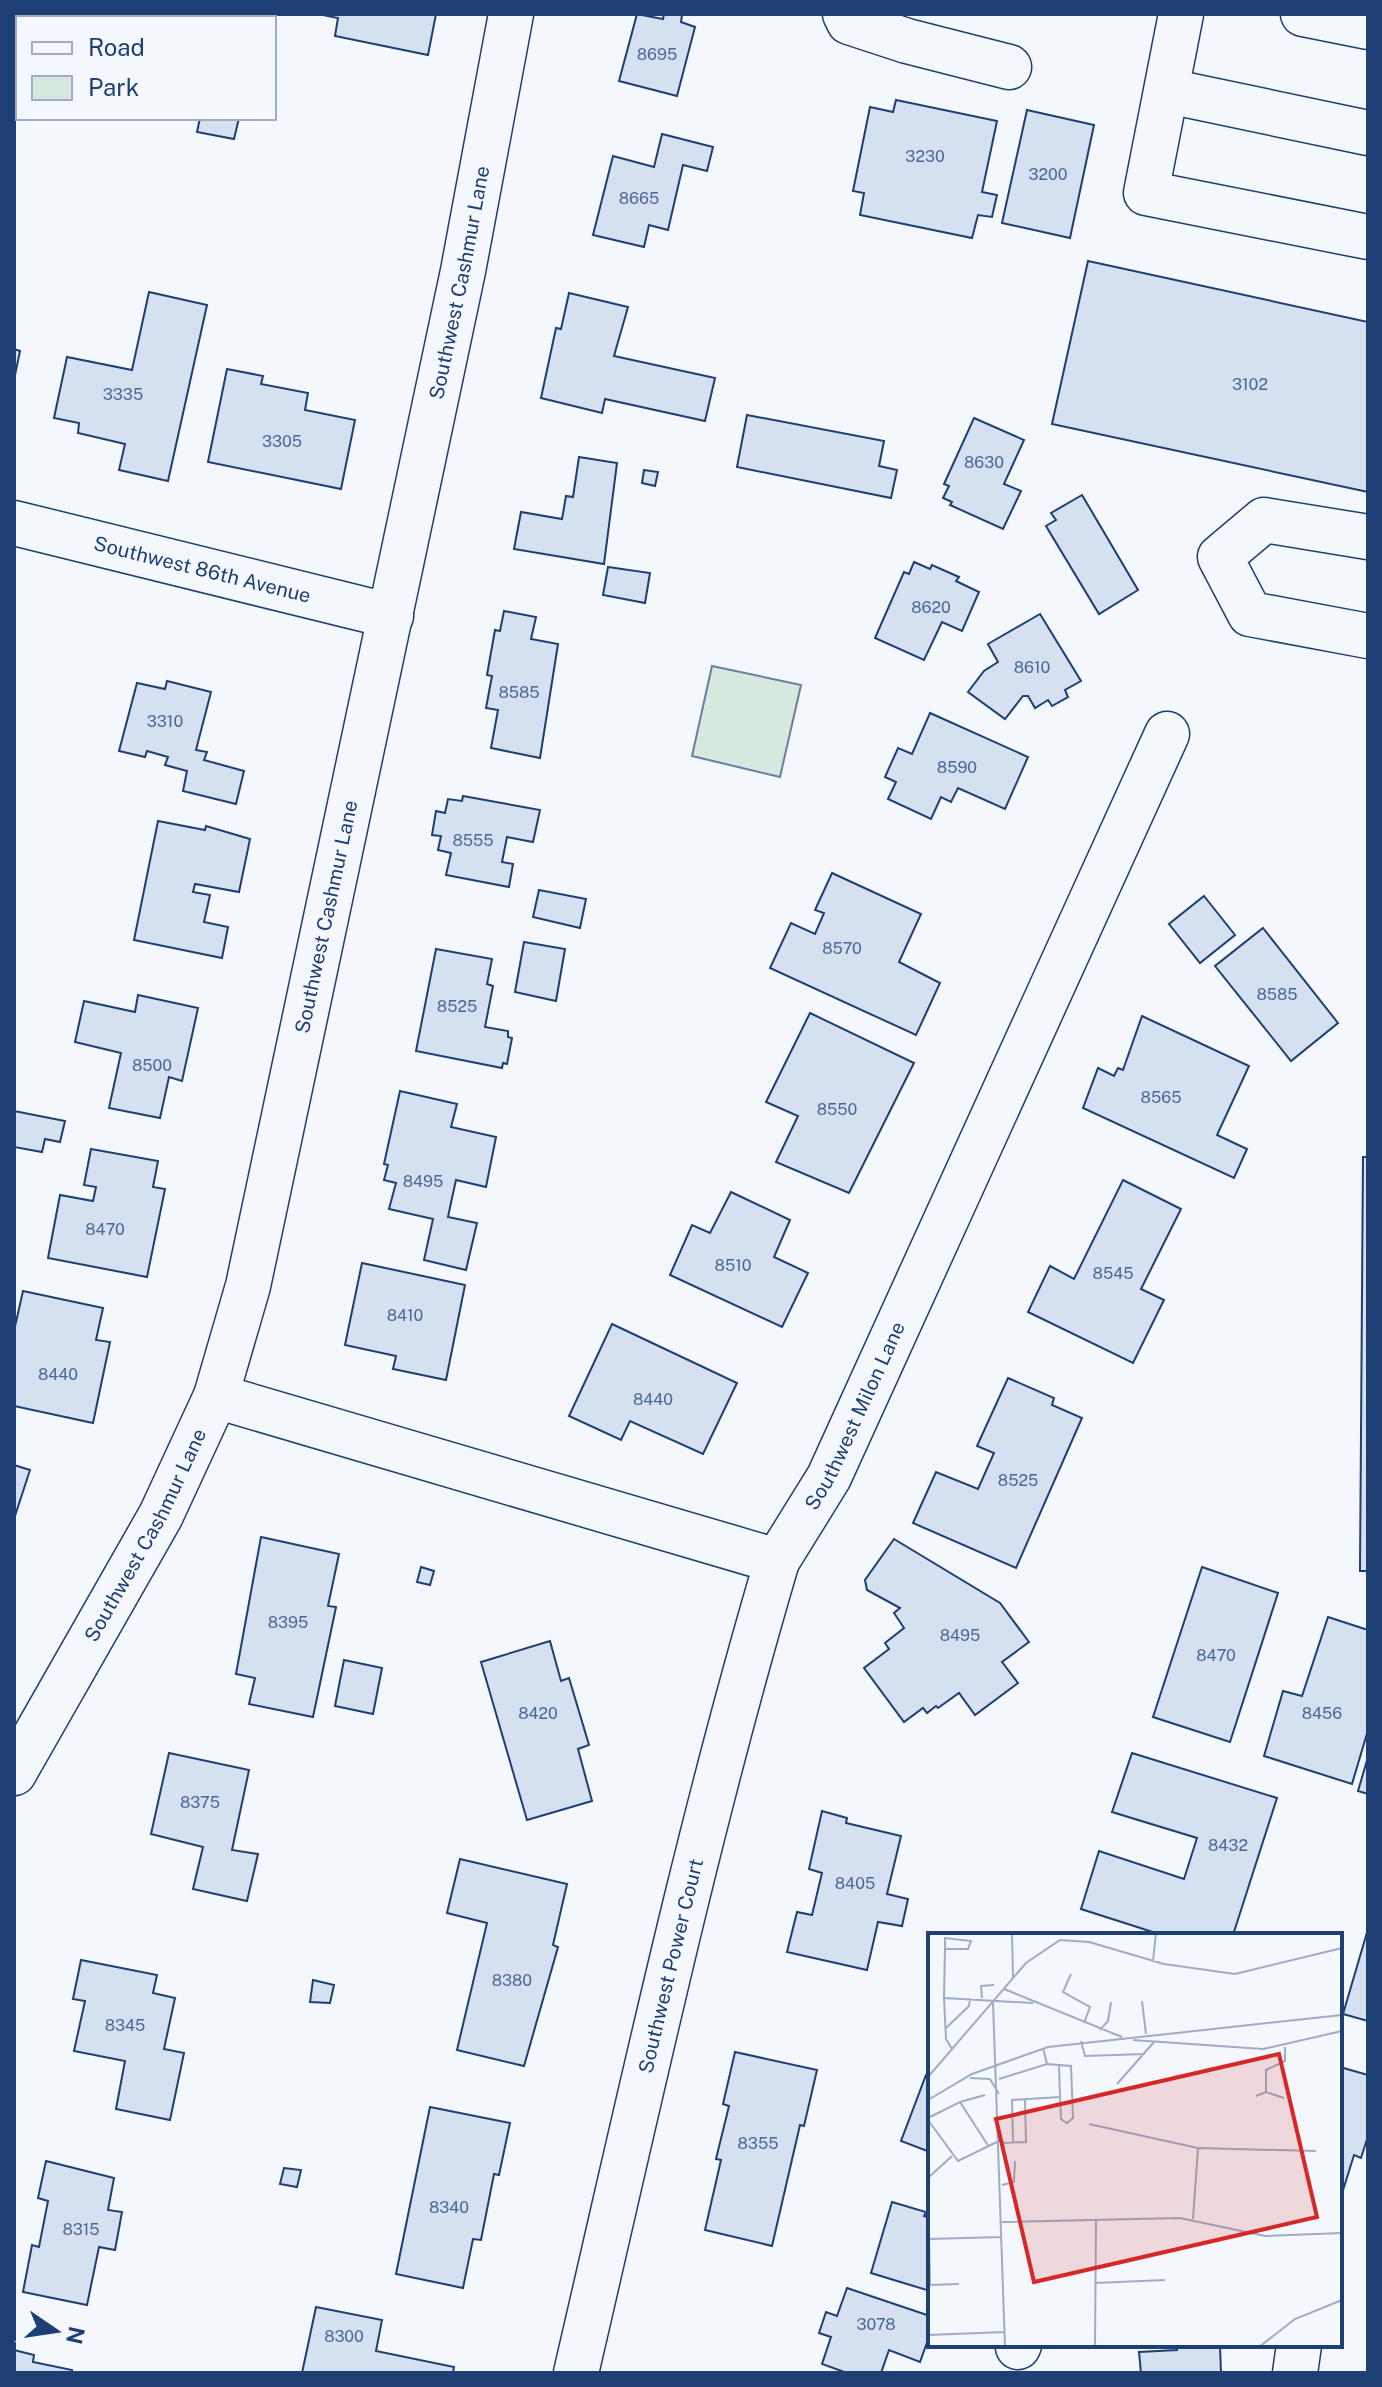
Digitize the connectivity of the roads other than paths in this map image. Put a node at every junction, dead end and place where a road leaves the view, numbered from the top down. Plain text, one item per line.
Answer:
1 (511, 14) edge
2 (845, 14) edge
3 (1181, 14) edge
4 (1303, 14) edge
5 (1368, 27) edge
6 (1009, 67) dead end
7 (1168, 91) junction
8 (1368, 133) edge
9 (1368, 237) edge
10 (14, 523) edge
11 (1368, 537) edge
12 (391, 616) junction
13 (1368, 636) edge
14 (1167, 734) dead end
15 (216, 1396) junction
16 (777, 1561) junction
17 (14, 1773) edge
18 (1299, 2347) edge
19 (576, 2373) edge
20 (1295, 2373) edge

1 - 12 street, Southwest Cashmur Lane
2 - 6 street
3 - 7 street
4 - 5 street
7 - 8 street
7 - 9 street
10 - 12 street, Southwest 86th Avenue
11 - 13 street
12 - 15 street, Southwest Cashmur Lane
14 - 16 street, Southwest Milon Lane
15 - 16 street
15 - 17 street, Southwest Cashmur Lane
16 - 19 street, Southwest Power Court
18 - 20 street

